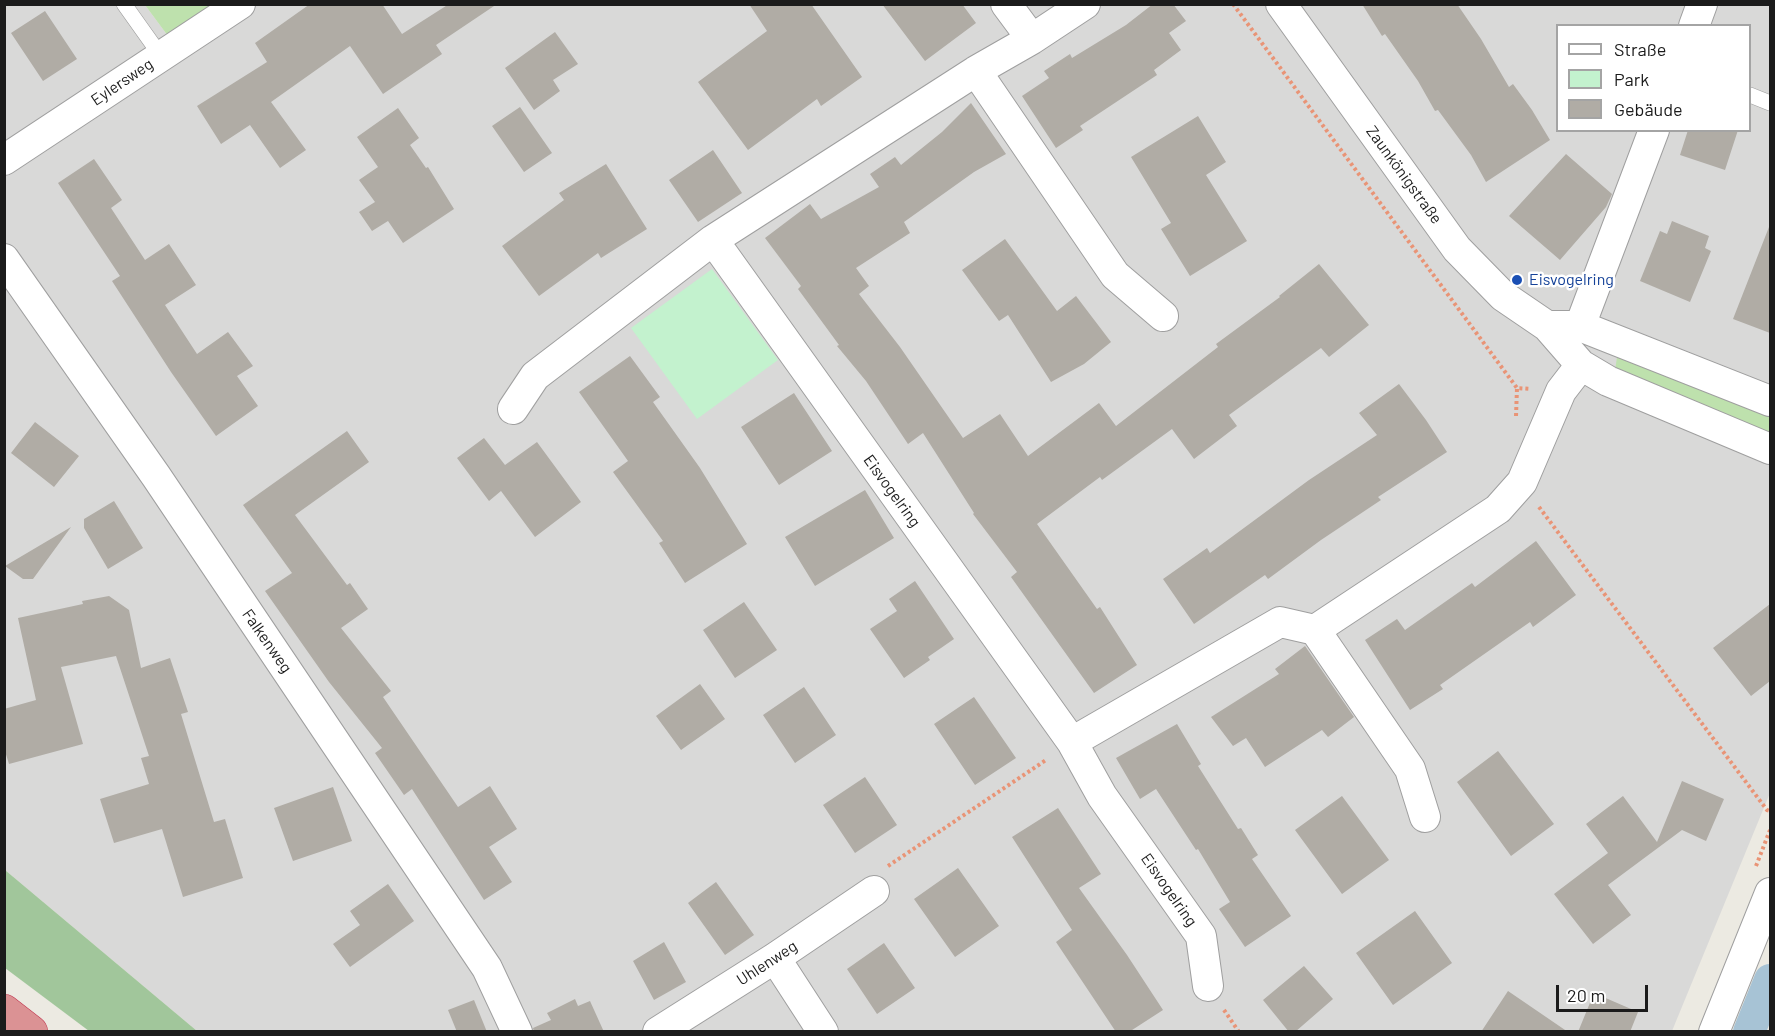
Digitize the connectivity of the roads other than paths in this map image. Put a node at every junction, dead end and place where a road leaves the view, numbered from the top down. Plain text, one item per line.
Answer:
1 (124, 4) edge
2 (240, 4) edge
3 (1006, 4) edge
4 (1085, 4) edge
5 (1281, 4) edge
6 (1702, 4) edge
7 (1695, 24) edge
8 (1032, 39) junction
9 (161, 56) junction
10 (976, 71) junction
11 (1751, 96) edge
12 (1770, 103) edge
13 (1653, 132) edge
14 (4, 160) edge
15 (713, 240) junction
16 (4, 259) edge
17 (1163, 316) dead end
18 (1547, 326) junction
19 (1580, 326) junction
20 (1581, 365) junction
21 (1770, 401) edge
22 (513, 409) dead end
23 (1770, 449) edge
24 (1316, 630) junction
25 (1071, 742) junction
26 (1425, 817) dead end
27 (874, 891) road end
28 (1770, 893) edge
29 (775, 958) junction
30 (1208, 986) dead end
31 (4, 1011) edge
32 (31, 1032) edge
33 (517, 1032) edge
34 (658, 1032) edge
35 (823, 1032) edge
36 (1714, 1032) edge

1 - 9 lane
2 - 9 street, Eylersweg
3 - 8 street
4 - 8 street
5 - 18 street, Zaunkönigstraße
6 - 7 street
8 - 10 street
9 - 14 street, Eylersweg
10 - 15 street
10 - 17 street
11 - 12 lane
13 - 19 street
15 - 22 street
15 - 25 street, Eisvogelring
16 - 33 street, Falkenweg
18 - 19 street
18 - 20 street, Zaunkönigstraße
19 - 21 street
20 - 23 street, Zaunkönigstraße
20 - 24 street
24 - 25 street
24 - 26 street
25 - 30 street, Eisvogelring
27 - 29 street, Uhlenweg
28 - 36 street
29 - 34 street, Uhlenweg
29 - 35 street
31 - 32 highway

